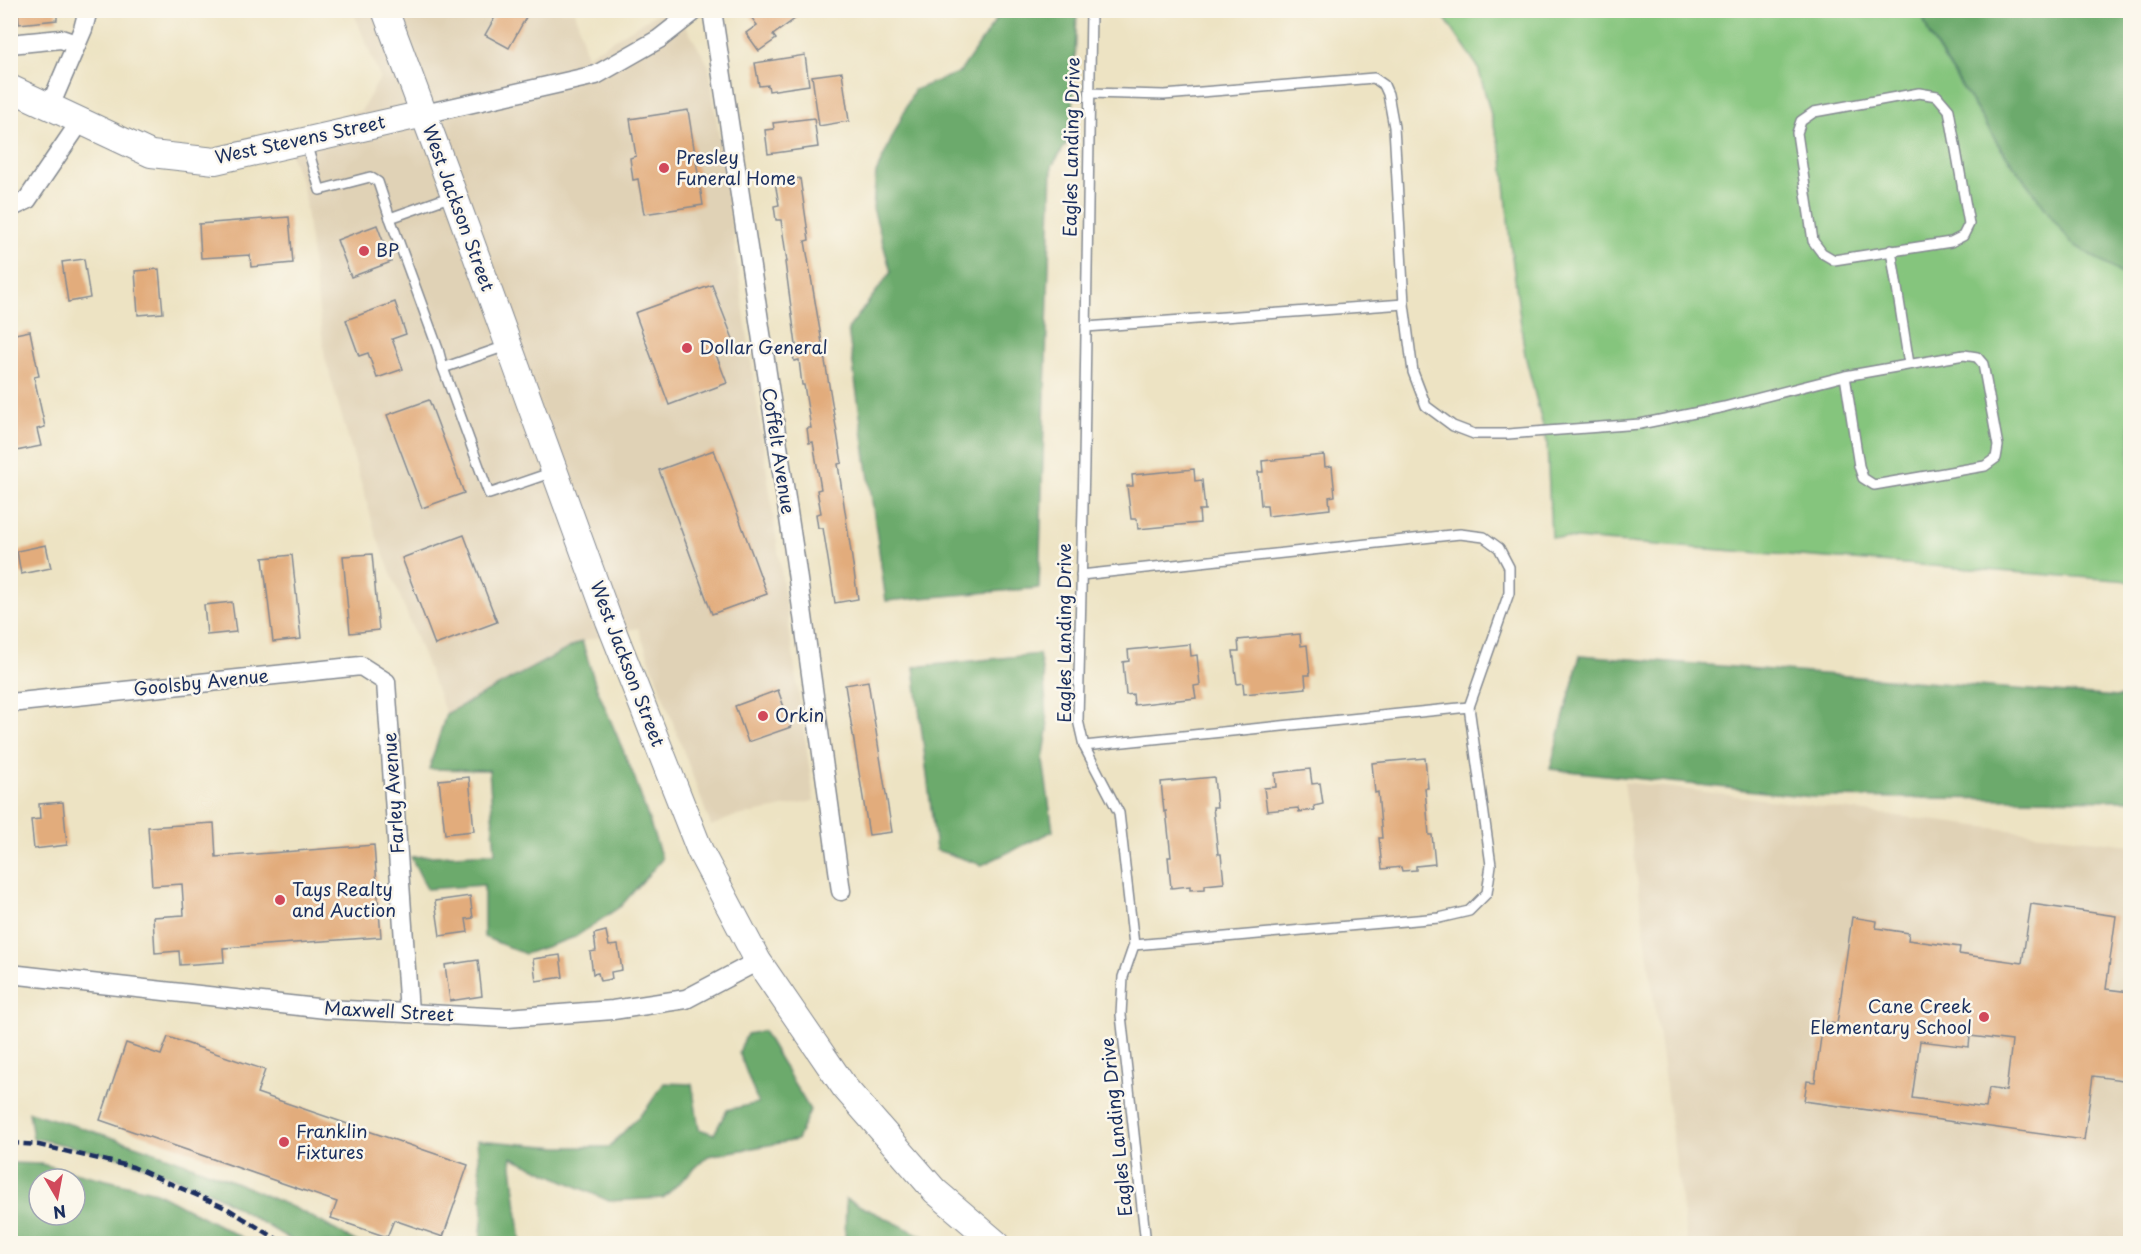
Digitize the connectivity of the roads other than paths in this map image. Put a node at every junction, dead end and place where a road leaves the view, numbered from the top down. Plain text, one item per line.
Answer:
1 (88, 10) edge
2 (385, 10) edge
3 (696, 10) edge
4 (712, 10) edge
5 (1091, 10) edge
6 (10, 44) edge
7 (76, 44) junction
8 (10, 88) edge
9 (1090, 93) junction
10 (50, 106) junction
11 (424, 114) junction
12 (80, 122) junction
13 (305, 141) junction
14 (454, 195) junction
15 (10, 208) edge
16 (390, 218) junction
17 (1891, 250) junction
18 (1404, 304) junction
19 (1086, 327) junction
20 (509, 345) junction
21 (1909, 364) junction
22 (442, 368) junction
23 (1845, 376) junction
24 (555, 471) junction
25 (1081, 575) junction
26 (386, 682) joint
27 (10, 703) edge
28 (1469, 707) junction
29 (1084, 746) junction
30 (841, 891) dead end
31 (1134, 945) junction
32 (758, 961) junction
33 (10, 974) edge
34 (409, 1012) junction
35 (997, 1244) edge
36 (1146, 1244) edge

1 - 7 street
2 - 11 street, West Jackson Street
3 - 11 street
4 - 30 street, Coffelt Avenue
5 - 9 lane, Eagles Landing Drive
6 - 7 street
7 - 10 street
8 - 10 street, West Stevens Street
9 - 18 lane
9 - 19 lane, Eagles Landing Drive
10 - 12 street, West Stevens Street
11 - 13 street, West Stevens Street
11 - 14 street, West Jackson Street
12 - 13 street, West Stevens Street
12 - 15 street
13 - 16 lane
14 - 16 lane
14 - 20 street, West Jackson Street
16 - 22 lane
17 - 17 lane
17 - 21 lane
18 - 19 lane
18 - 23 lane
19 - 25 lane, Eagles Landing Drive
20 - 22 lane
20 - 24 street, West Jackson Street
21 - 23 lane
21 - 23 lane
22 - 24 lane
24 - 32 street, West Jackson Street
25 - 28 lane
25 - 29 lane, Eagles Landing Drive
26 - 27 street, Goolsby Avenue
26 - 34 street, Farley Avenue
28 - 29 lane
28 - 31 lane
29 - 31 lane, Eagles Landing Drive
31 - 36 lane, Eagles Landing Drive
32 - 34 street, Maxwell Street
32 - 35 street, West Jackson Street
33 - 34 street, Maxwell Street

